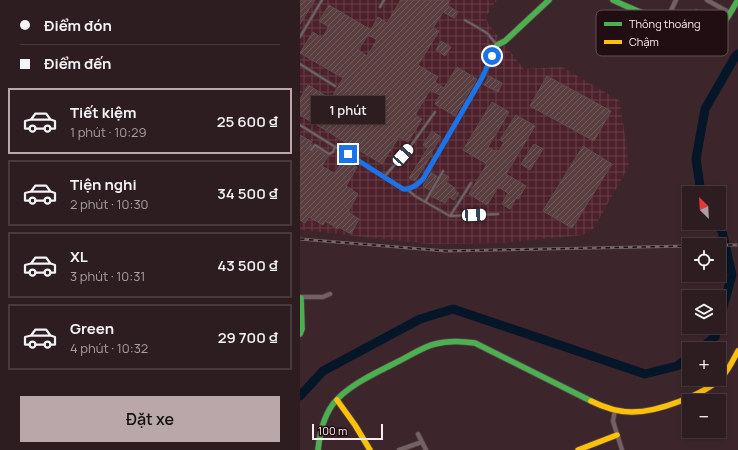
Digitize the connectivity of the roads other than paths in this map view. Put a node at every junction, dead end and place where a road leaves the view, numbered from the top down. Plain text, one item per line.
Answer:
1 (322, 0) edge
2 (384, 0) edge
3 (549, 0) edge
4 (612, 0) edge
5 (676, 0) edge
6 (707, 0) edge
7 (738, 0) edge
8 (380, 7) dead end
9 (634, 10) edge
10 (671, 10) edge
11 (725, 10) edge
12 (730, 13) joint
13 (728, 16) edge
14 (465, 20) dead end
15 (300, 27) edge
16 (304, 29) junction
17 (300, 37) edge
18 (498, 45) junction
19 (300, 64) edge
20 (335, 86) dead end
21 (435, 112) dead end
22 (300, 125) edge
23 (335, 147) junction
24 (311, 150) dead end
25 (443, 171) dead end
26 (384, 177) junction
27 (471, 183) dead end
28 (407, 189) junction
29 (425, 202) junction
30 (498, 214) dead end
31 (450, 216) junction
32 (330, 294) dead end
33 (300, 297) edge
34 (300, 334) edge
35 (738, 351) edge
36 (337, 400) junction
37 (615, 410) junction
38 (418, 434) dead end
39 (618, 435) junction
40 (422, 442) junction
41 (318, 450) edge
42 (370, 450) edge
43 (399, 450) edge
44 (426, 450) edge
45 (578, 450) edge
46 (622, 450) edge

1 - 16 lane
2 - 8 lane
3 - 18 street
4 - 9 street
5 - 10 street
6 - 11 street
7 - 12 street
12 - 13 street
14 - 18 lane
15 - 16 lane
16 - 17 lane
18 - 28 lane
19 - 20 lane
21 - 26 lane
22 - 23 lane
23 - 24 lane
23 - 26 lane
25 - 29 lane
26 - 28 lane
27 - 31 lane
28 - 29 lane
29 - 31 lane
30 - 31 lane
32 - 33 street
33 - 34 street
35 - 37 street
36 - 37 street
36 - 41 street
36 - 42 street
37 - 39 street
38 - 40 street
39 - 45 street
39 - 46 street
40 - 43 street
40 - 44 street

